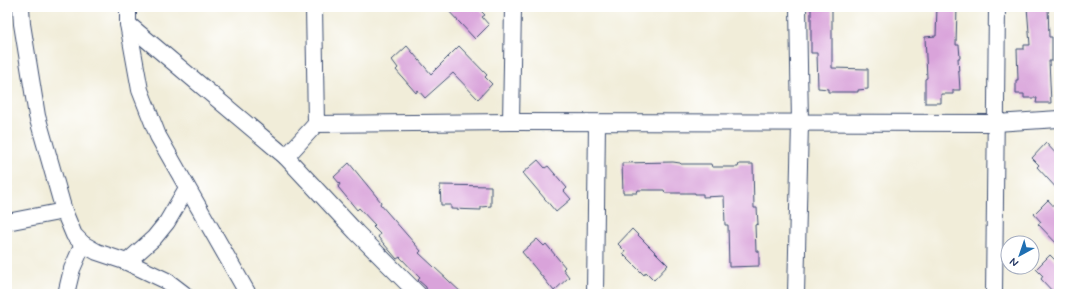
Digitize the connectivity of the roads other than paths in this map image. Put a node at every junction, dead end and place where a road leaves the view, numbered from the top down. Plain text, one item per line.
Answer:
1 (21, 7) edge
2 (128, 7) edge
3 (314, 7) edge
4 (513, 7) edge
5 (798, 7) edge
6 (997, 7) edge
7 (128, 24) junction
8 (1059, 119) edge
9 (511, 122) junction
10 (597, 123) junction
11 (800, 123) junction
12 (996, 123) junction
13 (316, 124) junction
14 (286, 157) junction
15 (187, 188) junction
16 (64, 211) junction
17 (7, 222) edge
18 (83, 244) junction
19 (126, 262) junction
20 (66, 294) edge
21 (184, 294) edge
22 (248, 294) edge
23 (418, 294) edge
24 (595, 294) edge
25 (796, 294) edge
26 (994, 294) edge

1 - 16 street
2 - 7 street
3 - 13 street
4 - 9 street
5 - 11 street
6 - 12 street
7 - 14 street
7 - 15 street
8 - 12 street
9 - 10 street
9 - 13 street
10 - 11 street
10 - 24 street
11 - 12 street
11 - 25 street
12 - 26 street
13 - 14 street
14 - 23 street
15 - 19 street
15 - 22 street
16 - 17 street
16 - 18 street
18 - 19 street
18 - 20 street
19 - 21 street

